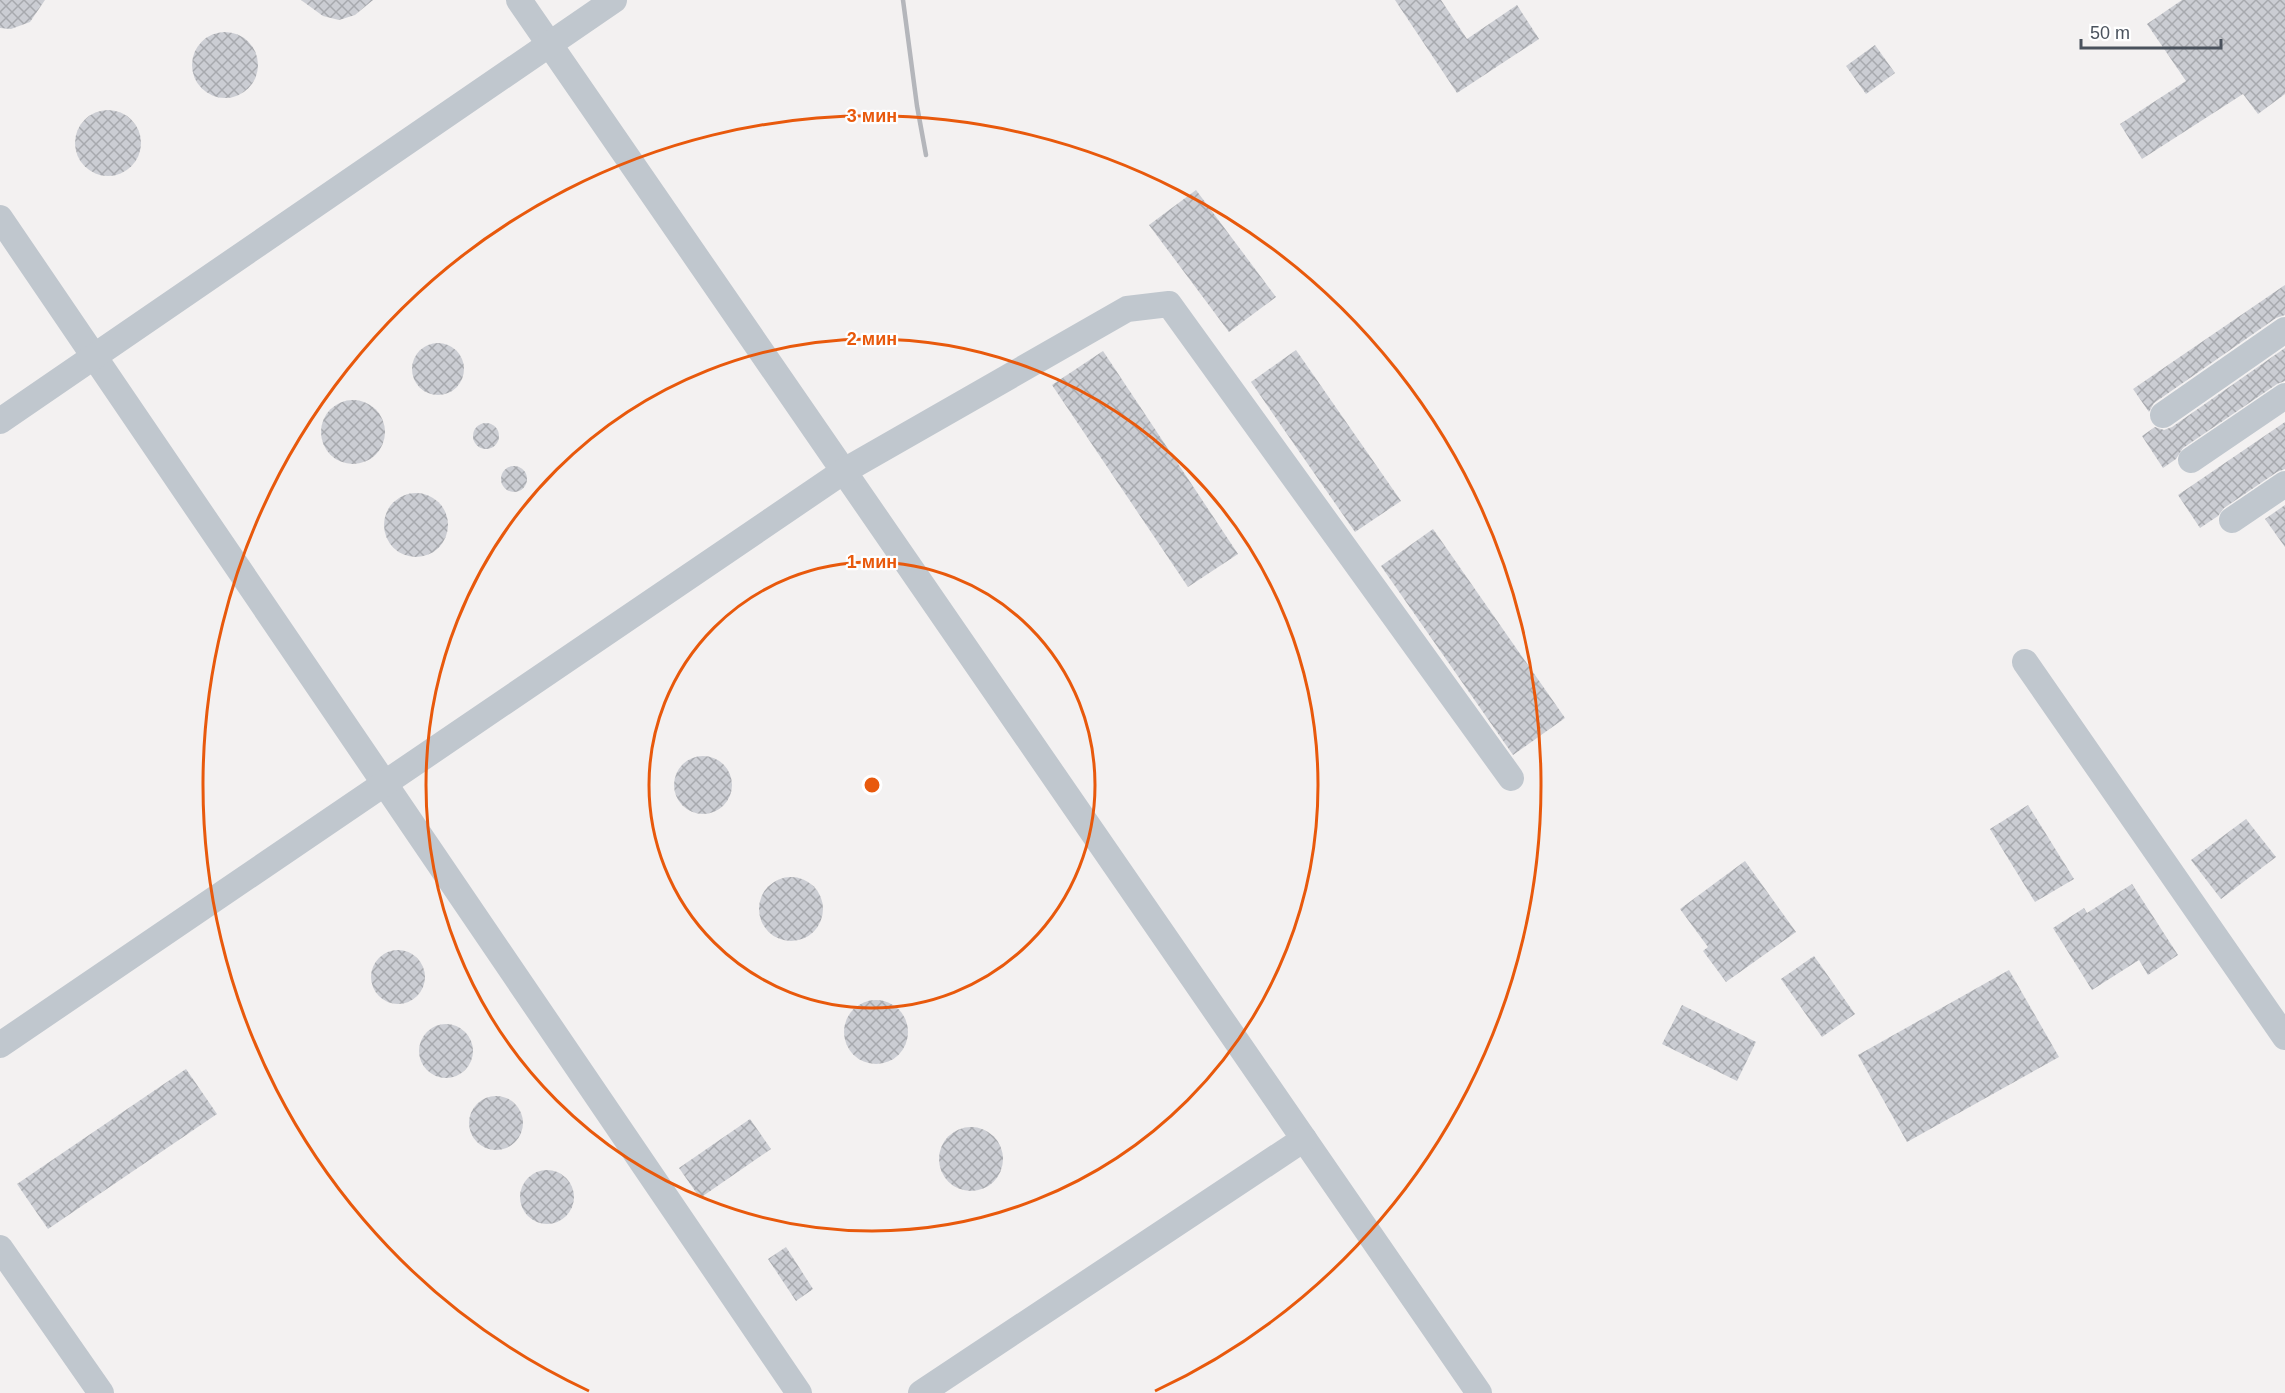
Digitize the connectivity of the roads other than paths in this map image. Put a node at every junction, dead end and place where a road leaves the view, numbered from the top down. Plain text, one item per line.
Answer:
1 (519, 0) edge
2 (614, 0) edge
3 (549, 44) junction
4 (0, 218) edge
5 (2285, 330) edge
6 (95, 356) junction
7 (2285, 396) edge
8 (2163, 415) dead end
9 (0, 421) edge
10 (2191, 460) dead end
11 (844, 471) junction
12 (2285, 484) edge
13 (2232, 520) dead end
14 (2025, 662) dead end
15 (1511, 778) dead end
16 (385, 784) junction
17 (2285, 1037) edge
18 (0, 1046) edge
19 (1304, 1139) junction
20 (0, 1248) edge
21 (100, 1393) edge
22 (799, 1393) edge
23 (921, 1393) edge
24 (1479, 1393) edge

1 - 3 street
2 - 3 street
3 - 6 street
3 - 11 street
4 - 6 street
5 - 8 street
6 - 9 street
6 - 16 street
7 - 10 street
11 - 15 street
11 - 16 street
11 - 19 street
12 - 13 street
14 - 17 street
16 - 18 street
16 - 22 street
19 - 23 street
19 - 24 street
20 - 21 street

